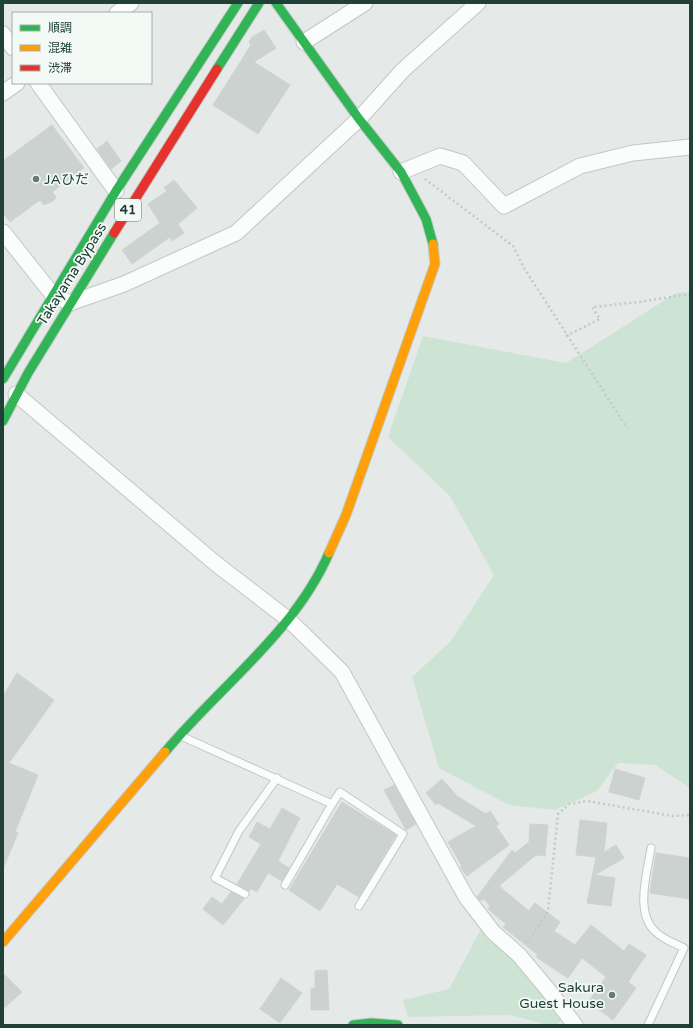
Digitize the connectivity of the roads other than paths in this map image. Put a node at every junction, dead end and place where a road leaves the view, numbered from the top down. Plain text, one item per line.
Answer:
1 (131, 3) edge
2 (238, 3) edge
3 (259, 3) edge
4 (276, 3) edge
5 (365, 3) edge
6 (478, 3) edge
7 (118, 12) edge
8 (3, 34) edge
9 (304, 42) junction
10 (12, 47) edge
11 (16, 84) edge
12 (39, 84) edge
13 (3, 93) edge
14 (359, 119) junction
15 (690, 147) edge
16 (406, 170) junction
17 (116, 191) junction
18 (3, 232) edge
19 (53, 295) junction
20 (70, 303) junction
21 (7, 362) edge
22 (3, 379) edge
23 (16, 394) junction
24 (3, 421) edge
25 (289, 620) junction
26 (179, 736) junction
27 (277, 778) junction
28 (332, 804) junction
29 (651, 848) dead end
30 (285, 885) dead end
31 (245, 894) dead end
32 (359, 906) dead end
33 (3, 942) edge
34 (353, 1025) edge
35 (398, 1025) edge
36 (575, 1025) edge
37 (648, 1025) edge

1 - 7 street
2 - 17 main road, Takayama Bypass / 41
3 - 20 main road, Takayama Bypass / 41
4 - 9 main road
5 - 9 street
6 - 14 street
8 - 10 street
9 - 14 main road
11 - 13 street
12 - 17 street
14 - 16 main road
14 - 20 street
15 - 16 street
16 - 25 main road
17 - 19 main road, Takayama Bypass / 41
18 - 19 street
19 - 20 street
19 - 21 main road, Takayama Bypass / 41
20 - 23 main road, Takayama Bypass / 41
21 - 22 main road, Takayama Bypass / 41
23 - 24 main road, Takayama Bypass / 41
23 - 25 street
25 - 26 main road
25 - 36 street
26 - 27 lane
26 - 33 main road
27 - 28 lane
27 - 31 lane
28 - 30 lane
28 - 32 lane
29 - 37 lane
34 - 35 main road

